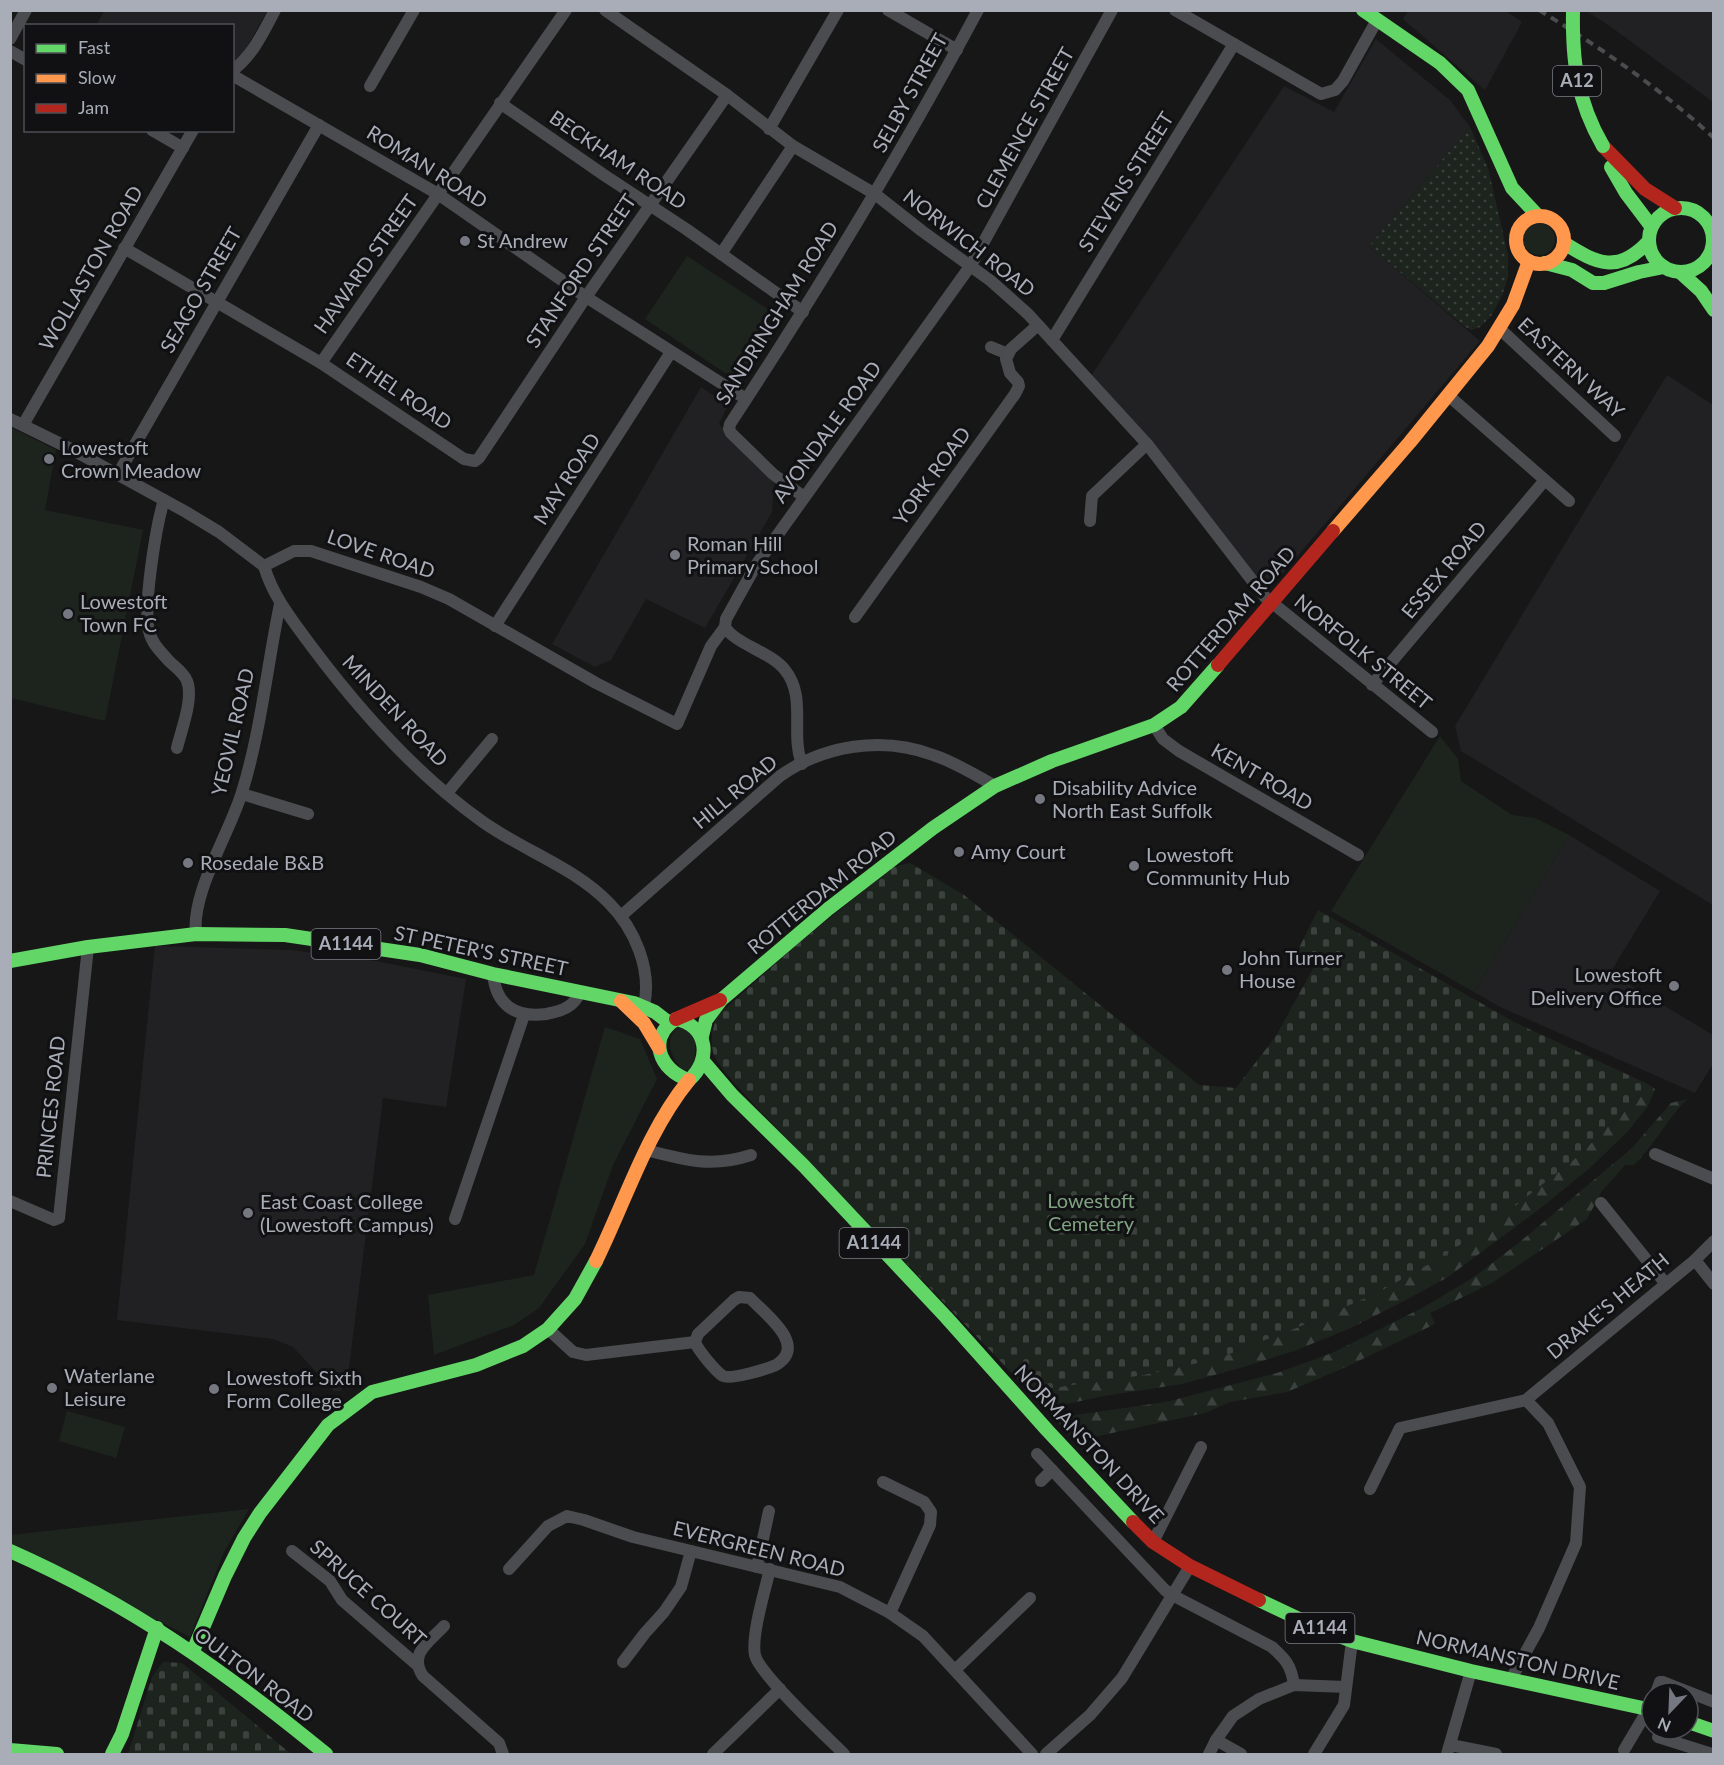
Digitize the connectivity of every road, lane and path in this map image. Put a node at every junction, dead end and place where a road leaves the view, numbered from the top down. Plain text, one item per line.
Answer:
1 (26, 10) edge
2 (275, 10) edge
3 (414, 10) edge
4 (566, 10) edge
5 (604, 10) edge
6 (838, 10) edge
7 (888, 10) edge
8 (978, 10) edge
9 (1112, 10) edge
10 (1175, 10) edge
11 (1363, 10) edge
12 (1573, 10) edge
13 (1377, 20) junction
14 (10, 39) edge
15 (1234, 44) junction
16 (957, 50) junction
17 (10, 51) edge
18 (24, 59) edge
19 (234, 71) edge
20 (234, 74) edge
21 (370, 86) dead end
22 (727, 95) junction
23 (500, 103) junction
24 (319, 125) junction
25 (769, 129) junction
26 (155, 132) edge
27 (193, 132) edge
28 (793, 146) junction
29 (1603, 146) junction
30 (183, 148) junction
31 (1512, 188) junction
32 (438, 194) junction
33 (875, 194) junction
34 (650, 206) junction
35 (1675, 208) junction
36 (1539, 216) junction
37 (1651, 226) junction
38 (1516, 235) junction
39 (1648, 242) junction
40 (1564, 243) junction
41 (124, 248) junction
42 (1711, 252) junction
43 (721, 254) junction
44 (1528, 261) junction
45 (1545, 263) junction
46 (971, 265) junction
47 (1664, 267) junction
48 (1680, 272) junction
49 (1712, 279) edge
50 (1713, 295) edge
51 (586, 297) junction
52 (217, 301) junction
53 (1713, 310) edge
54 (803, 312) junction
55 (1038, 325) junction
56 (1500, 329) junction
57 (1052, 340) junction
58 (991, 346) dead end
59 (671, 352) junction
60 (1008, 354) junction
61 (321, 363) junction
62 (1449, 396) junction
63 (746, 399) junction
64 (10, 419) edge
65 (22, 425) junction
66 (1615, 436) dead end
67 (1147, 444) junction
68 (464, 459) joint
69 (118, 474) junction
70 (1545, 480) junction
71 (804, 497) junction
72 (164, 500) junction
73 (1569, 501) dead end
74 (1090, 521) dead end
75 (264, 566) junction
76 (1271, 602) junction
77 (280, 604) junction
78 (855, 617) dead end
79 (495, 626) junction
80 (725, 627) junction
81 (1372, 685) junction
82 (677, 724) joint
83 (1154, 725) junction
84 (1432, 732) dead end
85 (492, 739) dead end
86 (177, 748) dead end
87 (802, 764) junction
88 (995, 786) junction
89 (447, 793) junction
90 (242, 794) junction
91 (308, 814) dead end
92 (1358, 855) dead end
93 (621, 916) junction
94 (196, 933) junction
95 (88, 947) junction
96 (10, 961) edge
97 (493, 974) junction
98 (646, 979) junction
99 (580, 992) junction
100 (721, 1000) junction
101 (621, 1001) junction
102 (644, 1006) junction
103 (524, 1015) junction
104 (672, 1020) junction
105 (702, 1036) junction
106 (659, 1048) junction
107 (702, 1061) junction
108 (670, 1072) junction
109 (691, 1079) junction
110 (732, 1095) junction
111 (670, 1102) junction
112 (646, 1150) junction
113 (1655, 1154) dead end
114 (751, 1155) dead end
115 (1713, 1179) edge
116 (10, 1201) edge
117 (1601, 1203) dead end
118 (455, 1219) dead end
119 (1713, 1241) edge
120 (1695, 1260) junction
121 (1666, 1284) junction
122 (1713, 1284) edge
123 (548, 1329) junction
124 (695, 1342) junction
125 (1526, 1400) junction
126 (1201, 1447) dead end
127 (1037, 1454) dead end
128 (1052, 1470) junction
129 (1041, 1481) dead end
130 (883, 1482) dead end
131 (1370, 1489) dead end
132 (769, 1511) dead end
133 (1153, 1542) junction
134 (10, 1551) edge
135 (292, 1551) dead end
136 (691, 1551) junction
137 (1190, 1566) junction
138 (764, 1568) junction
139 (508, 1569) dead end
140 (1172, 1595) junction
141 (1030, 1598) dead end
142 (890, 1612) junction
143 (444, 1626) dead end
144 (157, 1628) junction
145 (1352, 1641) junction
146 (193, 1652) junction
147 (623, 1662) dead end
148 (416, 1664) junction
149 (954, 1670) junction
150 (1471, 1671) junction
151 (1511, 1679) junction
152 (1294, 1685) junction
153 (1346, 1687) junction
154 (780, 1689) junction
155 (1640, 1705) edge
156 (1640, 1725) edge
157 (1712, 1730) edge
158 (1216, 1740) junction
159 (1670, 1741) edge
160 (10, 1750) edge
161 (1449, 1750) edge
162 (1624, 1750) dead end
163 (1708, 1753) edge
164 (57, 1755) edge
165 (112, 1755) edge
166 (326, 1755) edge
167 (503, 1755) edge
168 (713, 1755) edge
169 (844, 1755) edge
170 (1032, 1755) edge
171 (1046, 1755) edge
172 (1209, 1755) edge
173 (1242, 1755) edge
174 (1314, 1755) edge
175 (1496, 1755) edge

1 - 14 street
2 - 19 street
3 - 21 street
4 - 23 street, HAWARD STREET
5 - 22 street, NORWICH ROAD
6 - 25 street
7 - 16 street
8 - 16 street, SELBY STREET
9 - 46 street, CLEMENCE STREET
10 - 15 street
11 - 13 main road
12 - 29 main road, A12, bridge
13 - 15 street
13 - 31 main road
15 - 57 street, STEVENS STREET
16 - 33 street, SELBY STREET
17 - 18 street
20 - 24 street, ROMAN ROAD
22 - 25 street, NORWICH ROAD
22 - 34 street, STANFORD STREET
23 - 32 street, HAWARD STREET
23 - 34 street, BECKHAM ROAD
24 - 32 street, ROMAN ROAD
24 - 52 street, SEAGO STREET
25 - 28 street, NORWICH ROAD
26 - 30 street
27 - 30 street, WOLLASTON ROAD
28 - 33 street, NORWICH ROAD
28 - 43 street
29 - 35 main road, A12
29 - 37 main road, A12
30 - 41 street, WOLLASTON ROAD
31 - 36 main road
31 - 38 main road
32 - 51 street, ROMAN ROAD
32 - 61 street, HAWARD STREET
33 - 46 street, NORWICH ROAD
33 - 54 street, SANDRINGHAM ROAD
34 - 43 street, BECKHAM ROAD
34 - 51 street, STANFORD STREET
35 - 37 main road
35 - 42 main road
36 - 38 main road
36 - 40 main road
37 - 39 main road
38 - 44 main road
39 - 40 main road
39 - 47 main road
40 - 45 main road
41 - 52 street, ETHEL ROAD
41 - 65 street, WOLLASTON ROAD
42 - 48 main road
42 - 49 main road
43 - 54 street, BECKHAM ROAD
44 - 45 main road
44 - 56 main road, ROTTERDAM ROAD
45 - 47 main road
46 - 55 street, NORWICH ROAD
46 - 71 street, AVONDALE ROAD
47 - 48 main road
48 - 53 main road
49 - 50 main road
51 - 59 street, ROMAN ROAD
51 - 68 street, STANFORD STREET
52 - 61 street, ETHEL ROAD
52 - 69 street, SEAGO STREET
54 - 63 street, SANDRINGHAM ROAD
55 - 57 street, NORWICH ROAD
55 - 60 street
56 - 62 main road, ROTTERDAM ROAD
56 - 66 street, EASTERN WAY
57 - 67 street, NORWICH ROAD
58 - 60 street
59 - 63 street, ROMAN ROAD
59 - 79 street, MAY ROAD
60 - 78 street, YORK ROAD
61 - 68 street, ETHEL ROAD
62 - 70 street
62 - 76 main road, ROTTERDAM ROAD
63 - 71 street, SANDRINGHAM ROAD
64 - 65 street
65 - 69 street
67 - 74 street
67 - 76 street, NORWICH ROAD
69 - 72 street
70 - 73 street
70 - 81 street, ESSEX ROAD
71 - 80 street, AVONDALE ROAD
72 - 75 street
72 - 86 street
75 - 77 street, MINDEN ROAD
75 - 79 street, LOVE ROAD
76 - 81 street, NORFOLK STREET
76 - 83 main road, ROTTERDAM ROAD
77 - 89 street, MINDEN ROAD
77 - 90 street, YEOVIL ROAD
79 - 82 street, LOVE ROAD
80 - 82 street, AVONDALE ROAD
80 - 87 street
81 - 84 street, NORFOLK STREET
83 - 88 main road, ROTTERDAM ROAD
83 - 92 street, KENT ROAD
85 - 89 street
87 - 88 street, HILL ROAD
87 - 93 street, HILL ROAD
88 - 100 main road, ROTTERDAM ROAD
89 - 93 street, MINDEN ROAD
90 - 91 street
90 - 94 street, YEOVIL ROAD
93 - 98 street, MINDEN ROAD
94 - 95 main road, ST PETER'S STREET / A1144
94 - 97 main road, ST PETER'S STREET / A1144
95 - 96 main road, ST PETER'S STREET / A1144
95 - 116 street, PRINCES ROAD
97 - 99 main road, ST PETER'S STREET / A1144
97 - 103 street
98 - 101 street
98 - 102 street, MINDEN ROAD
99 - 101 main road, ST PETER'S STREET / A1144
99 - 103 street
100 - 104 main road, ROTTERDAM ROAD
100 - 105 main road, ROTTERDAM ROAD
101 - 102 main road, ST PETER'S STREET / A1144
101 - 106 main road
102 - 104 main road, ST PETER'S STREET / A1144
103 - 118 street
104 - 105 main road
104 - 106 main road
105 - 107 main road
106 - 108 main road
107 - 109 main road
107 - 110 main road, NORMANSTON DRIVE / A1144
108 - 109 main road
108 - 111 main road
109 - 110 main road, NORMANSTON DRIVE / A1144
109 - 111 main road
110 - 133 main road, NORMANSTON DRIVE / A1144
111 - 112 main road
112 - 114 street
112 - 123 main road
113 - 115 street
117 - 121 street
119 - 120 street, DRAKE'S HEATH
120 - 121 street, DRAKE'S HEATH
120 - 122 street
121 - 125 street, DRAKE'S HEATH
123 - 124 street
123 - 146 main road
124 - 124 street
125 - 131 street
125 - 151 street
126 - 133 street
127 - 128 street
128 - 129 street
128 - 140 street
130 - 142 street
132 - 138 street
133 - 137 main road, NORMANSTON DRIVE / A1144
134 - 144 main road, OULTON ROAD
135 - 148 street, SPRUCE COURT
136 - 138 street, EVERGREEN ROAD
136 - 139 street, EVERGREEN ROAD
136 - 147 street
137 - 140 street
137 - 145 main road, NORMANSTON DRIVE / A1144
138 - 142 street, EVERGREEN ROAD
138 - 154 street
140 - 152 street
140 - 171 street
141 - 149 street
142 - 149 street, EVERGREEN ROAD
143 - 148 street
144 - 146 main road, OULTON ROAD
144 - 165 main road
145 - 150 main road, NORMANSTON DRIVE / A1144
145 - 153 street
146 - 166 main road, OULTON ROAD
148 - 167 street, SPRUCE COURT
149 - 170 street, EVERGREEN ROAD
150 - 151 main road, NORMANSTON DRIVE / A1144
150 - 161 street
151 - 155 main road, NORMANSTON DRIVE / A1144
152 - 153 street
152 - 158 street
153 - 174 street
154 - 168 street
154 - 169 street
156 - 162 street
157 - 163 street
158 - 172 street
158 - 173 street
159 - 163 street
160 - 164 main road
161 - 175 street

